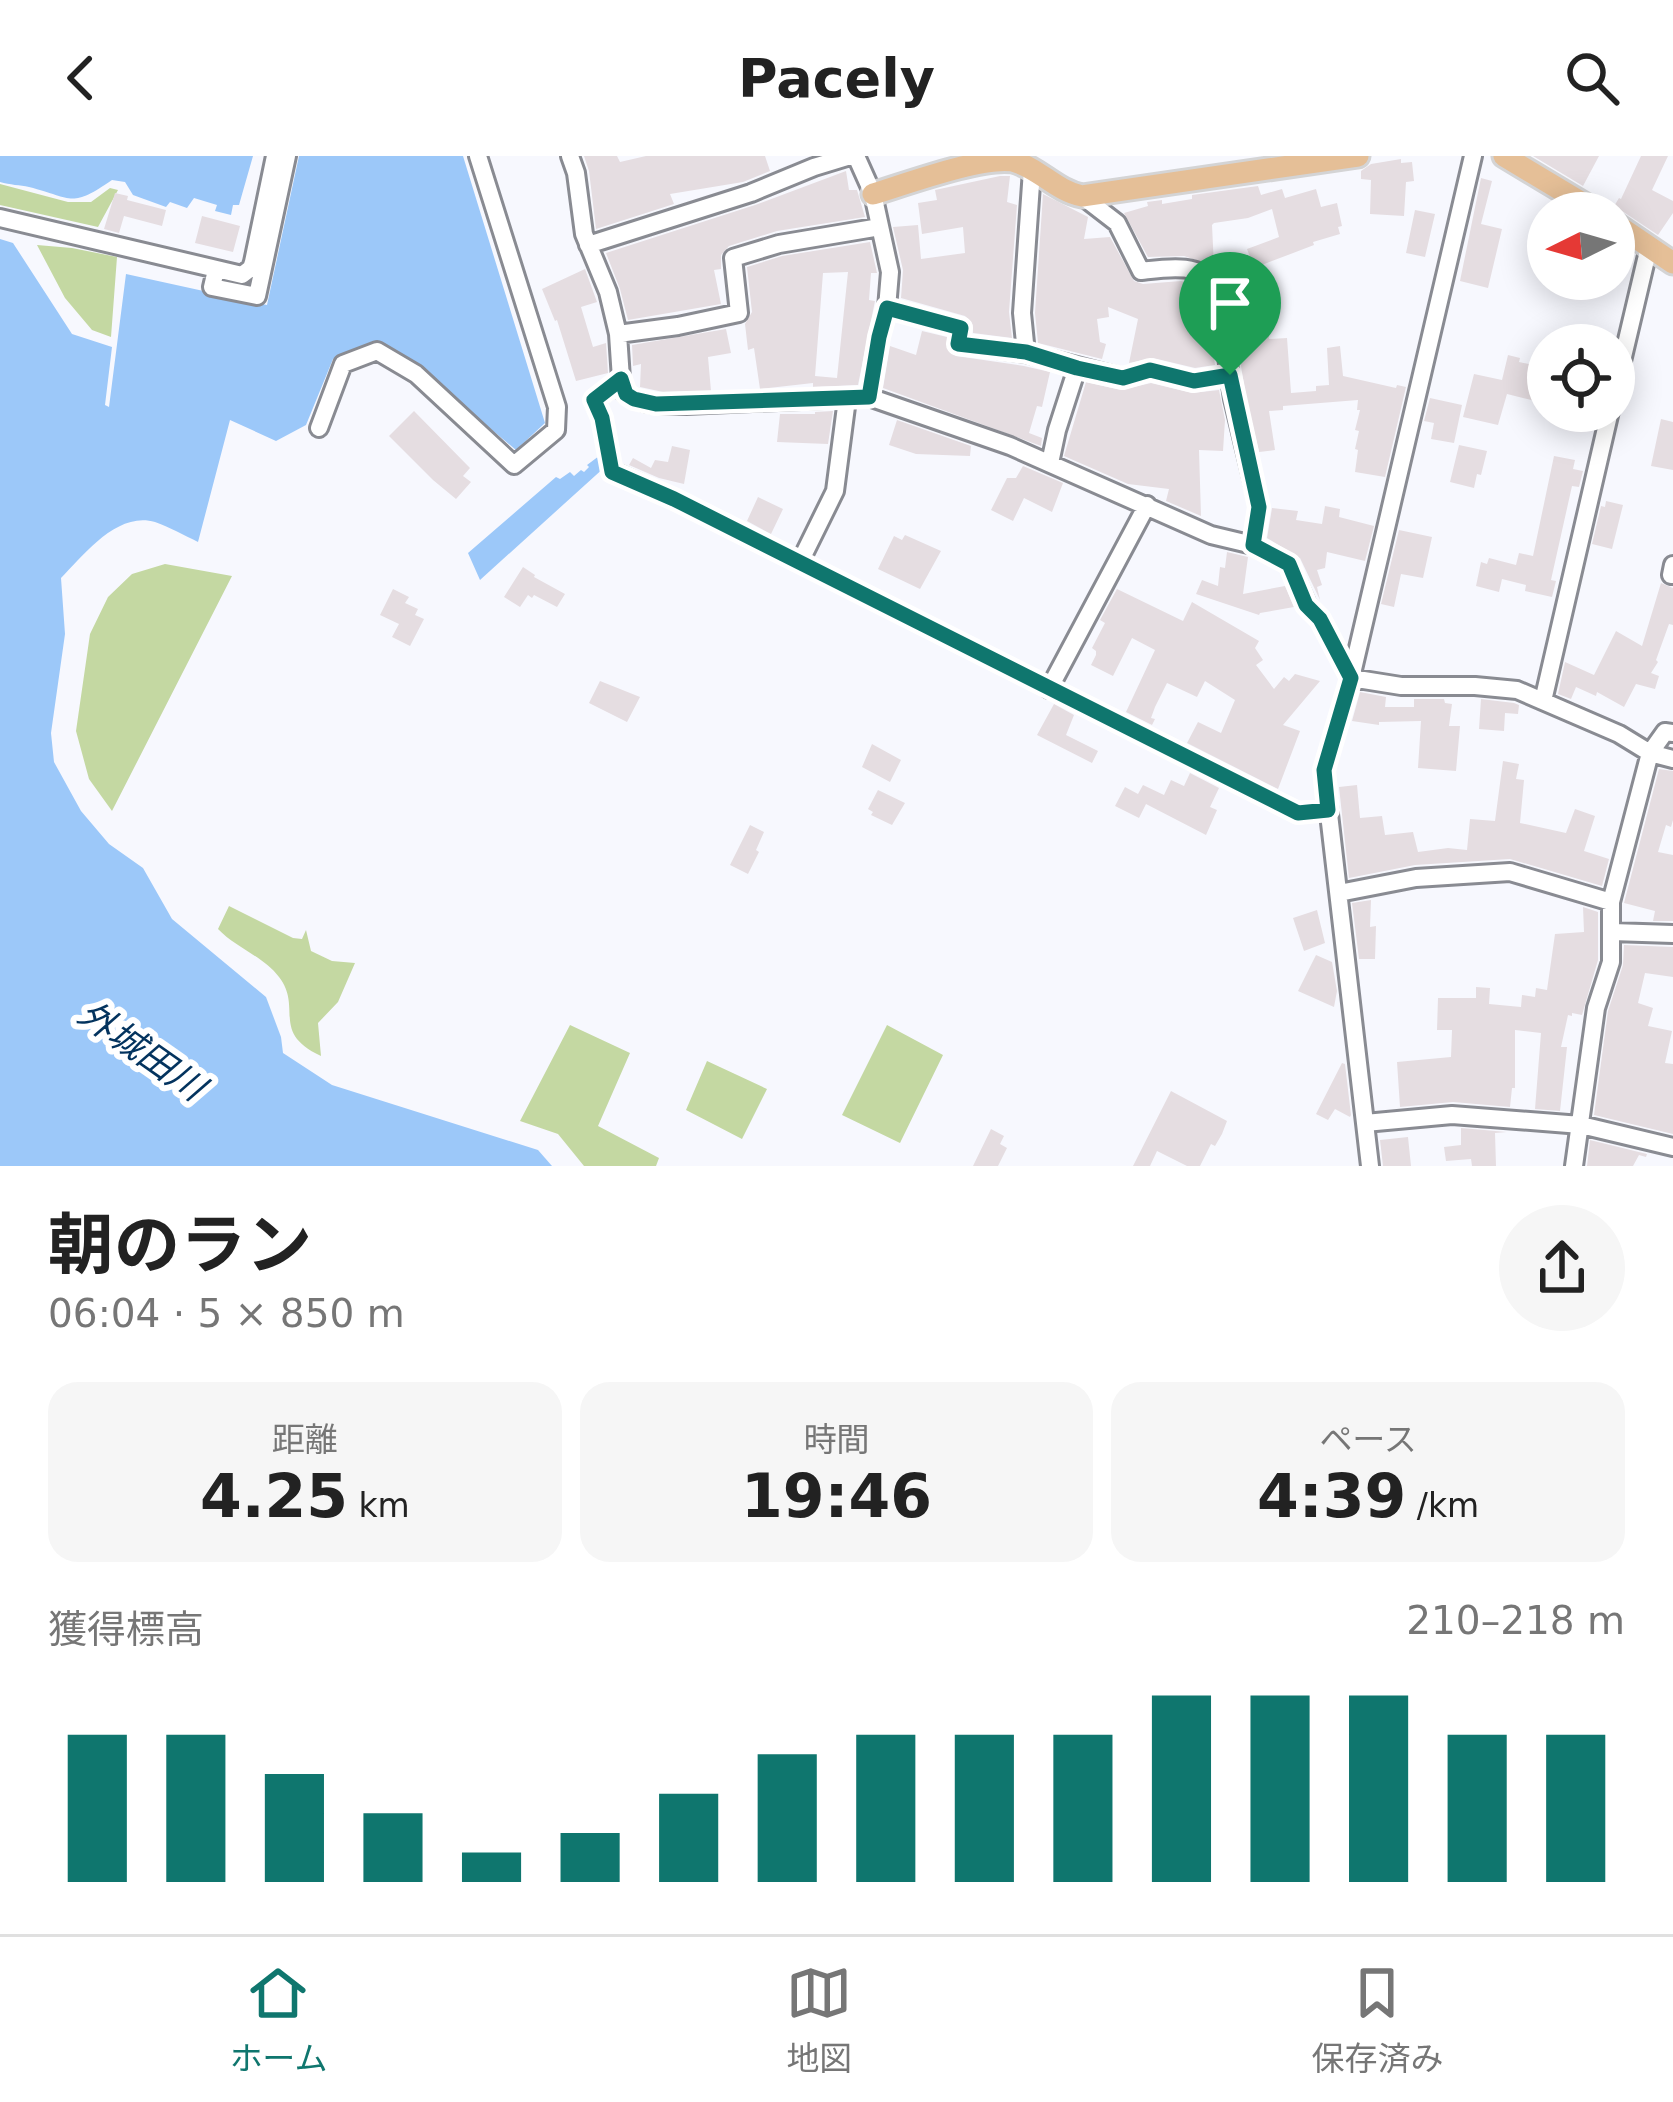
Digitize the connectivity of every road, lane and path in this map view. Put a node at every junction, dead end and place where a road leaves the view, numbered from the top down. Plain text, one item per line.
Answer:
1 (275, 156) edge
2 (287, 156) edge
3 (478, 156) edge
4 (570, 156) edge
5 (853, 156) edge
6 (1358, 156) edge
7 (1473, 156) edge
8 (1504, 156) edge
9 (1032, 170) junction
10 (1563, 192) edge
11 (873, 194) junction
12 (1082, 196) junction
13 (0, 218) edge
14 (880, 227) junction
15 (1635, 238) edge
16 (588, 244) junction
17 (1648, 247) junction
18 (1673, 263) edge
19 (216, 270) junction
20 (887, 308) junction
21 (1630, 324) edge
22 (618, 334) junction
23 (1026, 352) junction
24 (1077, 368) junction
25 (1230, 375) junction
26 (621, 379) junction
27 (869, 397) junction
28 (848, 399) junction
29 (320, 428) dead end
30 (1605, 432) edge
31 (1050, 463) junction
32 (1147, 505) junction
33 (1253, 545) junction
34 (800, 562) junction
35 (1673, 565) edge
36 (1673, 575) edge
37 (1351, 678) junction
38 (1049, 689) junction
39 (1543, 701) junction
40 (1670, 727) edge
41 (1650, 753) junction
42 (1673, 758) edge
43 (1328, 810) junction
44 (1339, 893) junction
45 (1611, 902) junction
46 (1612, 932) junction
47 (1673, 934) edge
48 (1365, 1124) junction
49 (1581, 1125) junction
50 (1673, 1147) edge
51 (1370, 1166) edge
52 (1574, 1166) edge

1 - 19 street
2 - 19 street
3 - 29 street
4 - 16 street
5 - 11 street
5 - 16 street
6 - 12 main road
7 - 37 street
8 - 10 main road
9 - 11 main road
9 - 12 main road
9 - 23 street
11 - 14 street
12 - 25 street
13 - 19 street
14 - 20 street
14 - 22 street
15 - 17 main road
16 - 22 street
17 - 18 main road
17 - 21 street
20 - 23 street
20 - 27 street
22 - 26 street
23 - 24 street
24 - 25 street
24 - 31 street
25 - 33 street
26 - 28 street
26 - 34 street
27 - 28 street
27 - 31 street
28 - 34 street
30 - 39 street
31 - 32 street
32 - 33 street
32 - 38 street
33 - 37 street
34 - 38 street
35 - 36 street
37 - 39 street
37 - 43 street
38 - 43 street
39 - 41 street
40 - 41 street
41 - 42 street
41 - 45 street
43 - 44 street
44 - 45 street
44 - 48 street
45 - 46 street
46 - 47 street
46 - 49 street
48 - 49 street
48 - 51 street
49 - 50 street
49 - 52 street

